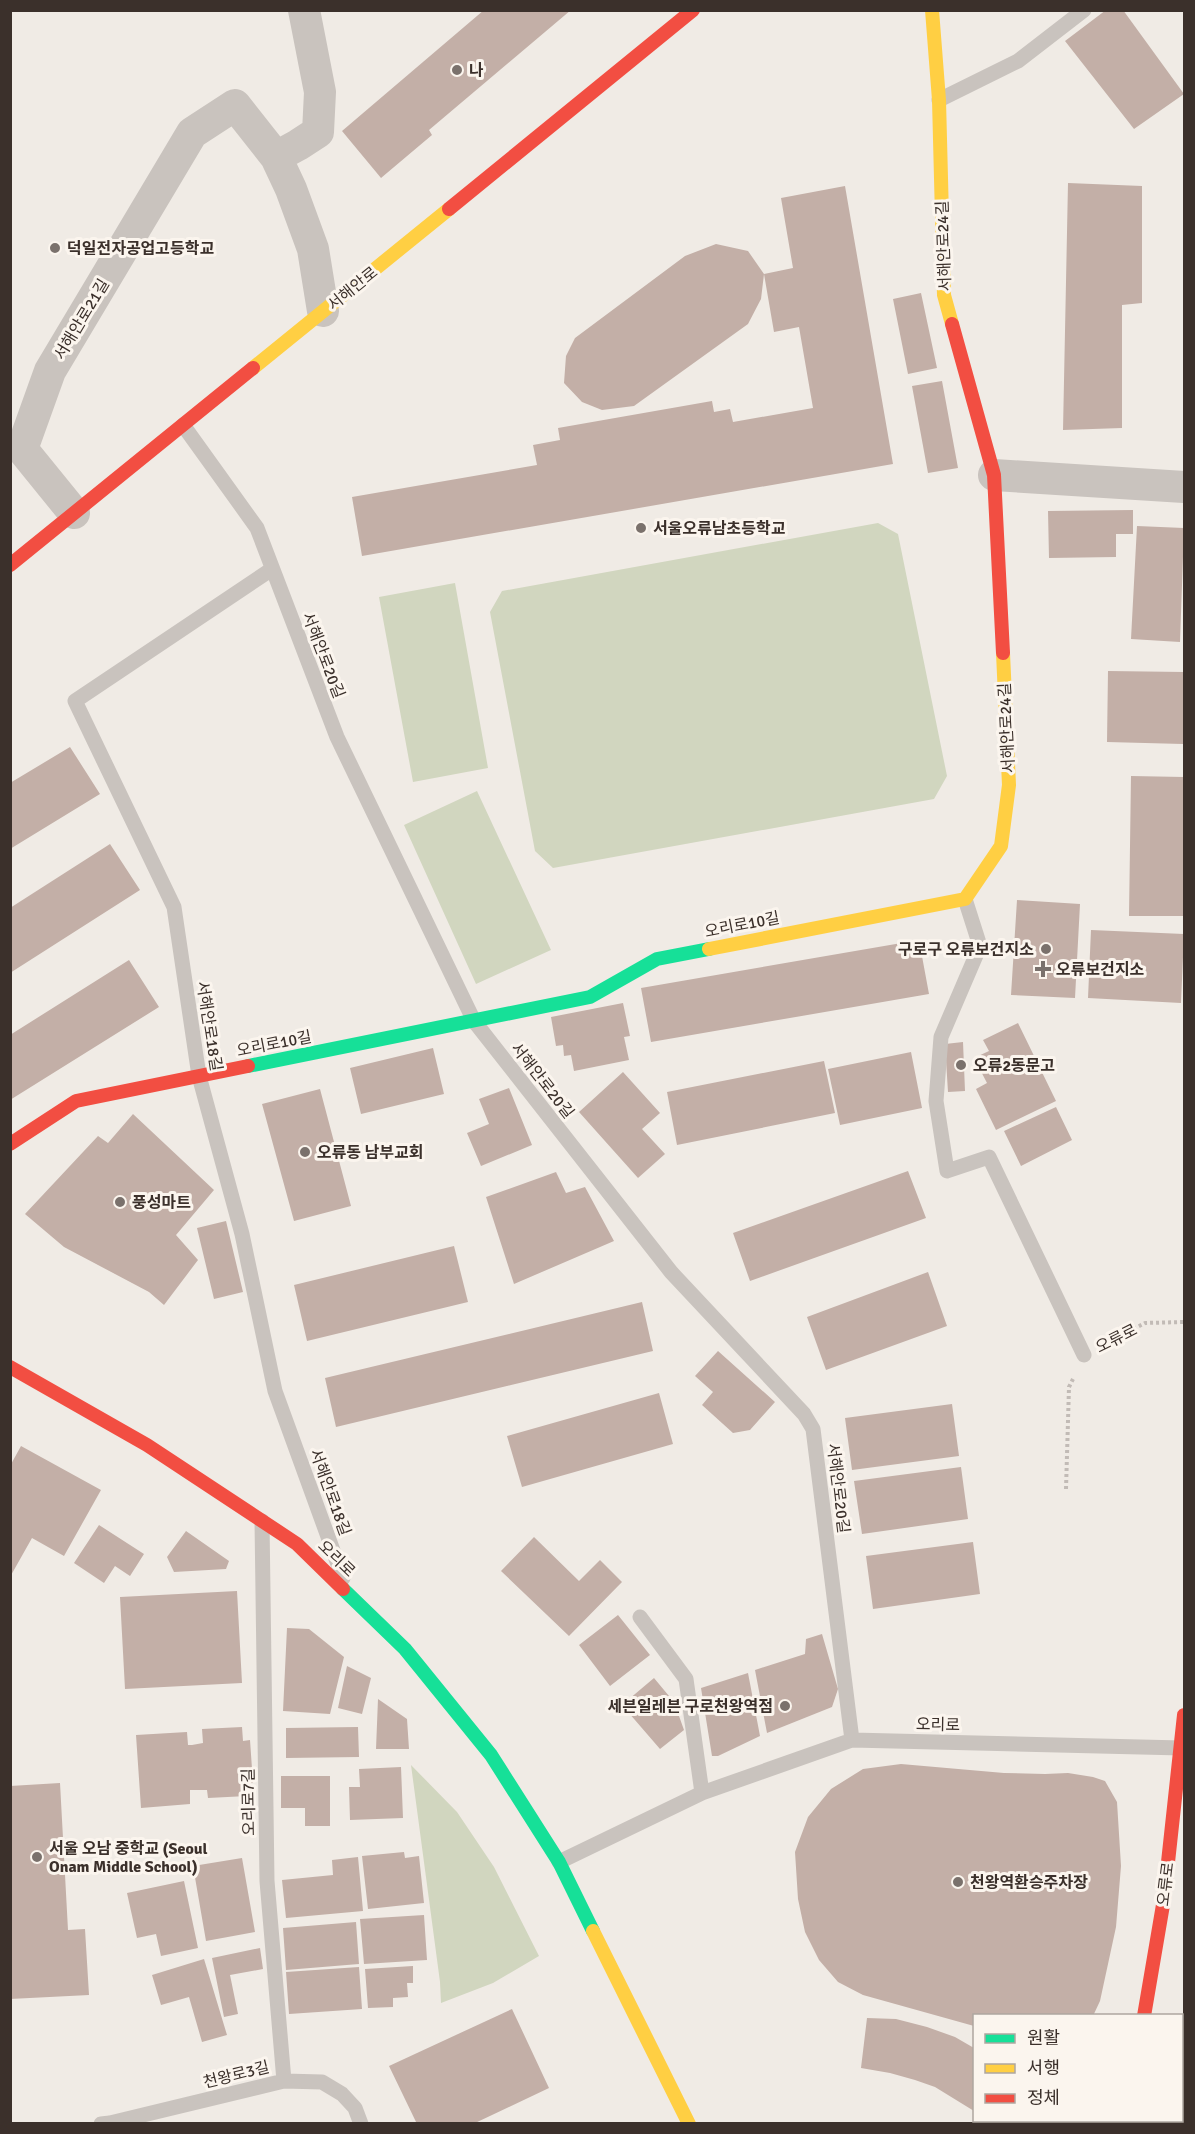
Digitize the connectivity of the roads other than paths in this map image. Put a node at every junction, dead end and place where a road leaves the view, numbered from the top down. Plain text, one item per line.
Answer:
1 (304, 10) edge
2 (693, 10) edge
3 (932, 10) edge
4 (1084, 10) edge
5 (939, 100) junction
6 (276, 157) junction
7 (323, 311) junction
8 (183, 424) junction
9 (994, 475) junction
10 (1185, 487) edge
11 (74, 513) junction
12 (10, 565) edge
13 (272, 570) junction
14 (965, 899) junction
15 (474, 1021) junction
16 (199, 1076) junction
17 (10, 1144) edge
18 (1084, 1355) road end
19 (10, 1367) edge
20 (262, 1521) junction
21 (350, 1595) junction
22 (640, 1617) dead end
23 (1185, 1715) edge
24 (852, 1740) junction
25 (1182, 1748) junction
26 (702, 1793) junction
27 (559, 1862) junction
28 (1156, 1947) junction
29 (1144, 2014) edge
30 (1159, 2014) edge
31 (284, 2081) junction
32 (101, 2124) edge
33 (361, 2124) edge
34 (689, 2124) edge

1 - 6 street
2 - 7 main road, 서해안로
3 - 5 main road, 서해안로24길
4 - 5 lane
5 - 9 main road, 서해안로24길
6 - 7 street, 서해안로21길
6 - 11 street, 서해안로21길
7 - 8 main road, 서해안로
8 - 11 main road, 서해안로
8 - 13 lane, 서해안로20길
9 - 10 street
9 - 14 main road, 서해안로24길
11 - 12 main road, 서해안로
13 - 15 lane, 서해안로20길
13 - 16 lane, 서해안로18길
14 - 15 main road, 오리로10길
14 - 18 lane
15 - 16 main road, 오리로10길
15 - 24 lane, 서해안로20길
16 - 17 main road, 오리로10길
16 - 21 lane, 서해안로18길
19 - 20 main road, 오리로
20 - 21 main road, 오리로
20 - 31 lane, 오리로7길
21 - 27 main road, 오리로
22 - 26 lane
23 - 25 main road, 오류로
24 - 25 lane, 오리로
24 - 26 lane, 오리로
25 - 28 main road, 오류로
26 - 27 lane, 오리로
27 - 34 main road, 오리로
28 - 29 main road, 오류로
28 - 30 lane
31 - 32 lane, 천왕로3길
31 - 33 lane, 천왕로3길

